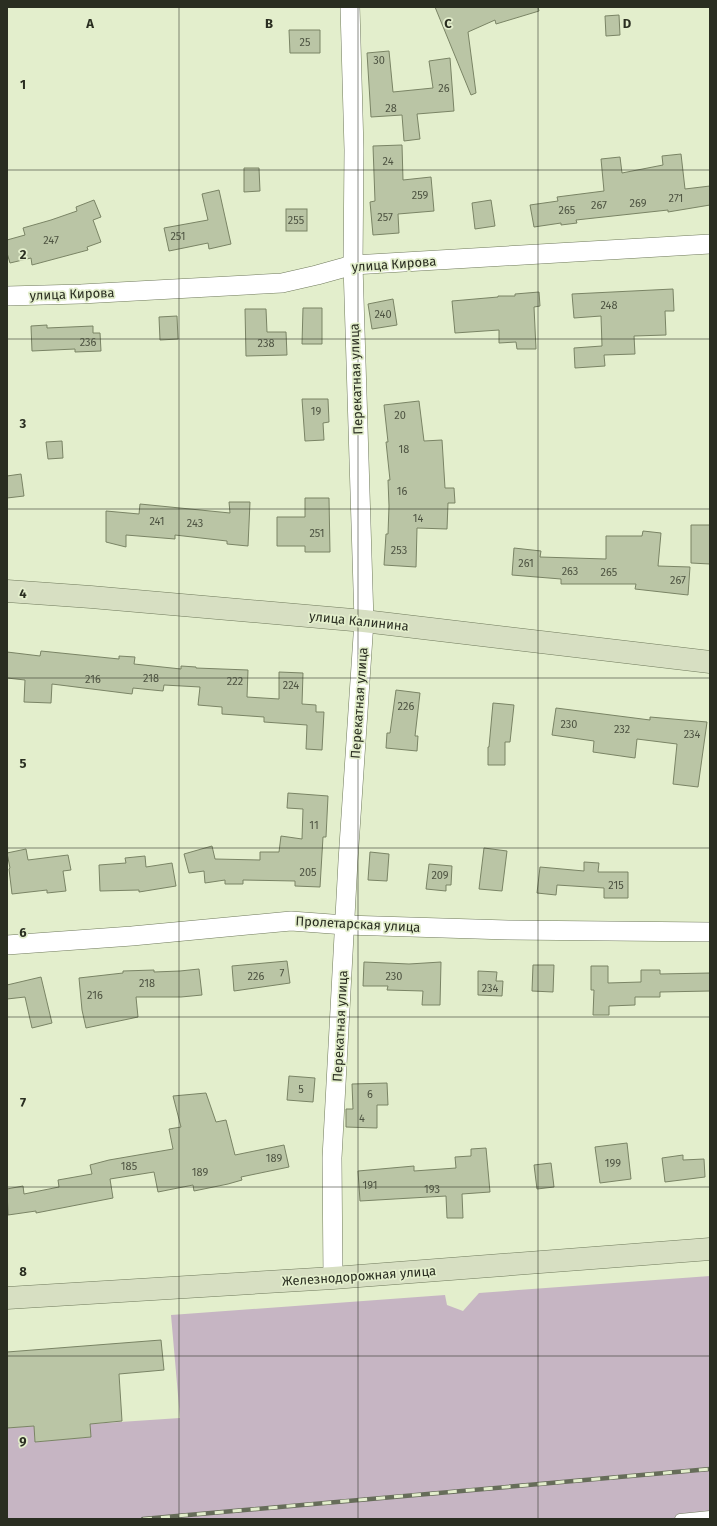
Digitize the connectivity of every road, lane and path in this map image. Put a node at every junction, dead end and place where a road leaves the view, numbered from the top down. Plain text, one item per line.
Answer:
1 (350, 7) edge
2 (710, 244) edge
3 (352, 265) junction
4 (7, 296) edge
5 (7, 591) edge
6 (364, 621) junction
7 (710, 662) edge
8 (345, 925) junction
9 (710, 932) edge
10 (7, 945) edge
11 (710, 1249) edge
12 (333, 1278) junction
13 (7, 1298) edge
14 (710, 1516) edge
15 (680, 1519) edge

1 - 3 street, Перекатная улица
2 - 3 street, улица Кирова
3 - 4 street, улица Кирова
3 - 6 street, Перекатная улица
5 - 6 street, улица Калинина
6 - 7 street, улица Калинина
6 - 8 street, Перекатная улица
8 - 9 street, Пролетарская улица
8 - 10 street, Пролетарская улица
8 - 12 street, Перекатная улица
11 - 12 street, Железнодорожная улица
12 - 13 street, Железнодорожная улица
14 - 15 lane

